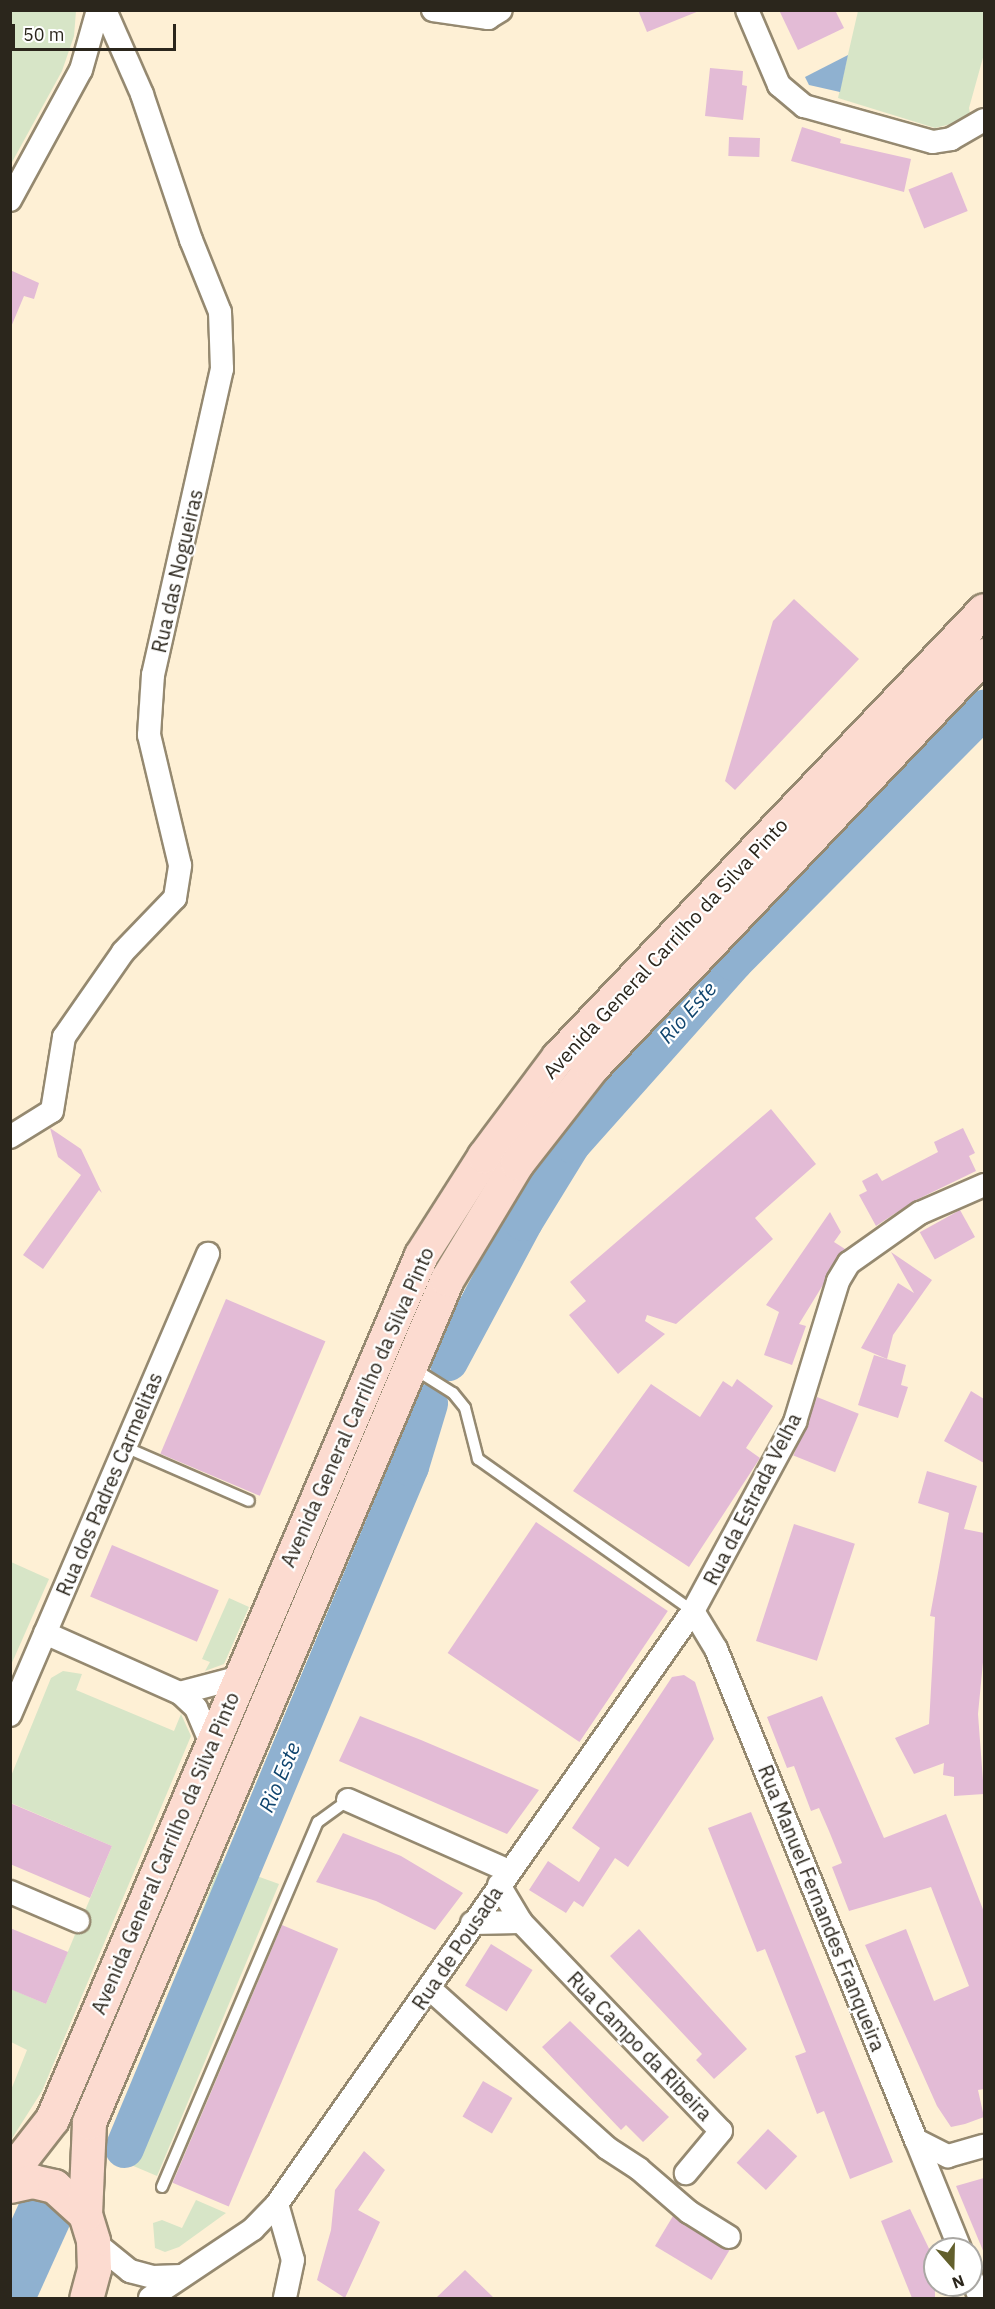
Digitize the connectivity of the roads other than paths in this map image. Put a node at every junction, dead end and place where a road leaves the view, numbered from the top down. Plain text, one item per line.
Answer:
1 (98, 10) edge
2 (105, 10) edge
3 (433, 10) edge
4 (501, 10) edge
5 (747, 10) edge
6 (984, 120) edge
7 (10, 200) edge
8 (984, 610) edge
9 (984, 655) edge
10 (10, 1137) edge
11 (984, 1185) edge
12 (208, 1254) dead end
13 (410, 1366) junction
14 (125, 1447) junction
15 (249, 1501) dead end
16 (693, 1611) junction
17 (45, 1633) junction
18 (240, 1677) junction
19 (180, 1693) junction
20 (10, 1714) edge
21 (211, 1744) junction
22 (348, 1800) joint
23 (504, 1878) junction
24 (10, 1892) edge
25 (78, 1921) dead end
26 (521, 1922) junction
27 (472, 1923) junction
28 (430, 1989) junction
29 (916, 2140) junction
30 (984, 2146) edge
31 (686, 2173) dead end
32 (10, 2174) edge
33 (10, 2186) edge
34 (162, 2187) dead end
35 (277, 2204) junction
36 (89, 2228) junction
37 (729, 2237) dead end
38 (955, 2237) edge
39 (182, 2276) junction
40 (86, 2298) edge
41 (150, 2298) edge
42 (285, 2298) edge

1 - 7 street
2 - 10 street, Rua das Nogueiras
3 - 4 street
5 - 6 street
8 - 18 main road, Avenida General Carrilho da Silva Pinto
9 - 13 main road, Avenida General Carrilho da Silva Pinto
11 - 16 street, Rua da Estrada Velha
12 - 14 street, Rua dos Padres Carmelitas
13 - 16 lane
13 - 36 main road, Avenida General Carrilho da Silva Pinto
14 - 15 lane
14 - 17 street, Rua dos Padres Carmelitas
16 - 23 street, Rua de Pousada
16 - 29 street, Rua Manuel Fernandes Franqueira
17 - 19 street
17 - 20 street, Rua dos Padres Carmelitas
18 - 19 street
18 - 21 main road, Avenida General Carrilho da Silva Pinto
19 - 21 street
21 - 32 main road, Avenida General Carrilho da Silva Pinto
22 - 23 street
22 - 34 lane
23 - 26 street, Rua Campo da Ribeira
23 - 27 street, Rua de Pousada
24 - 25 street
26 - 27 street
26 - 31 street, Rua Campo da Ribeira
27 - 28 street, Rua de Pousada
28 - 35 street, Rua de Pousada
28 - 37 street
29 - 30 street
29 - 38 street, Rua Manuel Fernandes Franqueira
33 - 36 main road
35 - 39 street, Rua de Pousada
35 - 42 street
36 - 39 street
36 - 40 main road, Avenida General Carrilho da Silva Pinto
39 - 41 street, Rua de Pousada

